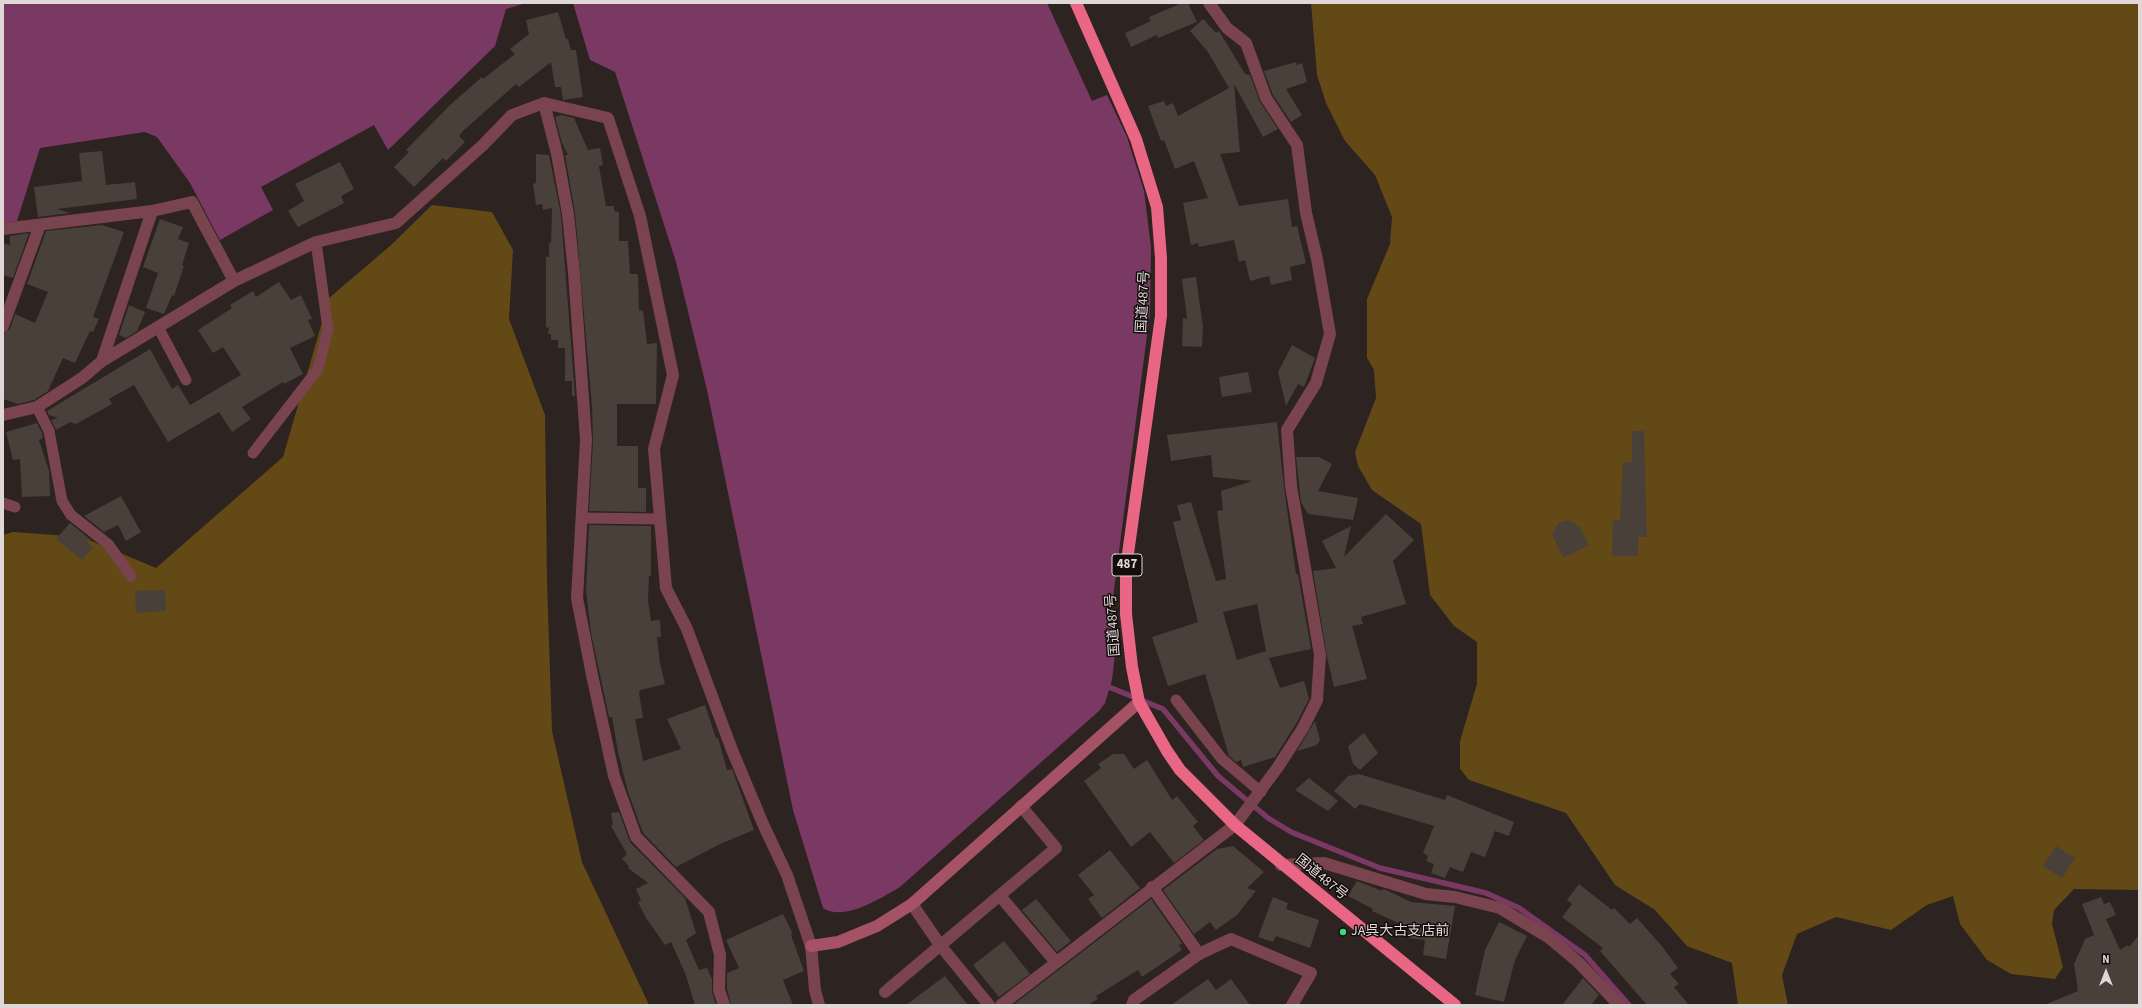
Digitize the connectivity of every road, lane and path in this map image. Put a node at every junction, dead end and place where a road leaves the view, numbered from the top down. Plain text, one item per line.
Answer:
1 (1076, 3) edge
2 (1209, 3) edge
3 (544, 103) junction
4 (152, 211) junction
5 (40, 225) junction
6 (3, 230) edge
7 (316, 242) junction
8 (234, 281) junction
9 (3, 326) edge
10 (158, 327) junction
11 (102, 361) junction
12 (186, 380) dead end
13 (37, 407) junction
14 (3, 415) edge
15 (253, 453) dead end
16 (3, 502) edge
17 (15, 507) dead end
18 (582, 518) junction
19 (660, 519) junction
20 (131, 576) dead end
21 (1176, 700) dead end
22 (1139, 702) junction
23 (1261, 792) junction
24 (1022, 806) junction
25 (1235, 825) junction
26 (1281, 865) junction
27 (1152, 887) junction
28 (1000, 896) junction
29 (912, 904) junction
30 (811, 946) junction
31 (940, 946) junction
32 (1199, 954) junction
33 (1055, 961) junction
34 (885, 992) dead end
35 (724, 1005) edge
36 (819, 1005) edge
37 (989, 1005) edge
38 (1001, 1005) edge
39 (1132, 1005) edge
40 (1292, 1005) edge
41 (1455, 1005) edge
42 (1619, 1005) edge

1 - 22 highway, 国道487号 / 487
2 - 23 street
3 - 7 street
3 - 18 street
3 - 19 street
4 - 5 street
4 - 8 street
4 - 11 street
5 - 6 street
5 - 9 street
7 - 8 street
7 - 15 lane
8 - 10 street
10 - 11 street
10 - 12 lane
11 - 13 street
13 - 14 street
13 - 20 lane
16 - 17 lane
18 - 19 lane
18 - 35 street
19 - 30 street
21 - 23 lane
22 - 24 street
22 - 25 highway, 国道487号 / 487
23 - 25 street
24 - 28 street
24 - 29 street
25 - 26 highway, 国道487号 / 487
25 - 27 street
26 - 41 highway, 国道487号 / 487
26 - 42 street
27 - 32 street
27 - 33 street
28 - 31 street
28 - 33 street
29 - 30 street
29 - 31 street
30 - 36 street
31 - 34 street
31 - 37 street
32 - 39 street
32 - 40 street
33 - 38 street

